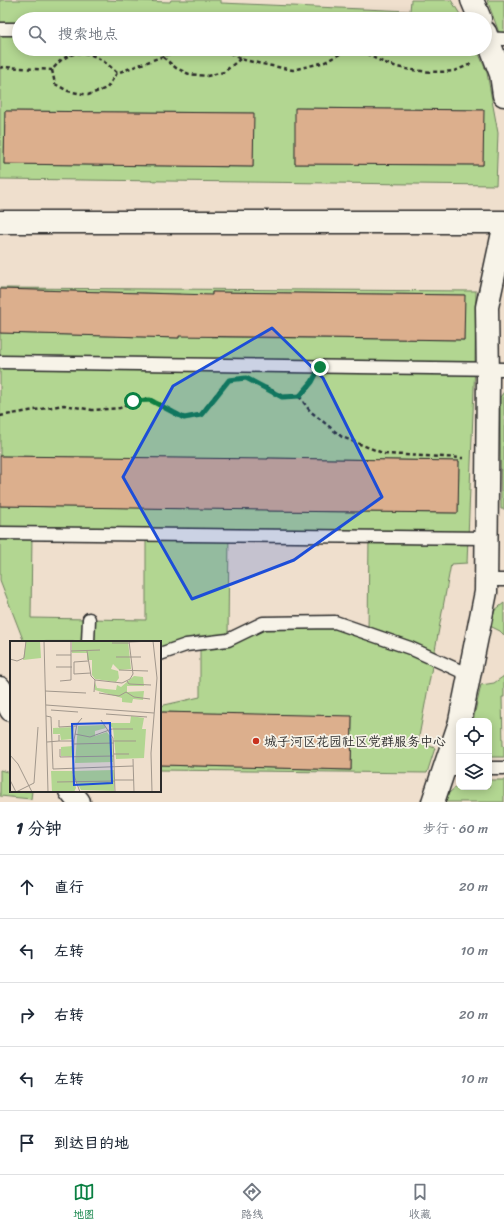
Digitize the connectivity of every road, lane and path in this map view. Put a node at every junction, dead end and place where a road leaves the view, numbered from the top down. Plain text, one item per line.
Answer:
1 (472, 0) edge
2 (478, 12) edge
3 (0, 29) edge
4 (12, 29) edge
5 (492, 46) edge
6 (70, 56) edge
7 (95, 56) edge
8 (162, 56) joint
9 (235, 56) edge
10 (336, 56) edge
11 (371, 56) edge
12 (470, 56) edge
13 (240, 59) junction
14 (0, 68) edge
15 (52, 70) junction
16 (116, 73) junction
17 (504, 95) edge
18 (0, 222) edge
19 (504, 222) edge
20 (504, 228) edge
21 (0, 362) edge
22 (320, 367) junction
23 (496, 369) edge
24 (229, 380) dead end
25 (263, 386) dead end
26 (300, 396) junction
27 (0, 416) edge
28 (487, 460) junction
29 (0, 533) edge
30 (486, 538) junction
31 (495, 580) edge
32 (89, 619) dead end
33 (88, 641) edge
34 (161, 654) edge
35 (469, 675) junction
36 (461, 718) edge
37 (456, 744) edge
38 (492, 768) edge
39 (504, 768) edge
40 (452, 769) edge
41 (71, 792) edge
42 (79, 802) edge
43 (433, 802) edge

1 - 2 street
3 - 4 lane
5 - 17 street
6 - 15 path
7 - 16 path
8 - 13 path
8 - 16 path
9 - 13 path
10 - 13 path
11 - 12 path
14 - 15 path
15 - 16 path
18 - 19 street
20 - 23 street
21 - 22 lane
22 - 23 lane
22 - 26 path
23 - 28 street
24 - 27 path
25 - 26 path
26 - 28 path
28 - 30 street
29 - 30 lane
30 - 31 street
31 - 35 street
32 - 33 lane
34 - 35 lane
35 - 36 street
37 - 40 street
38 - 39 lane
40 - 43 street
41 - 42 street

